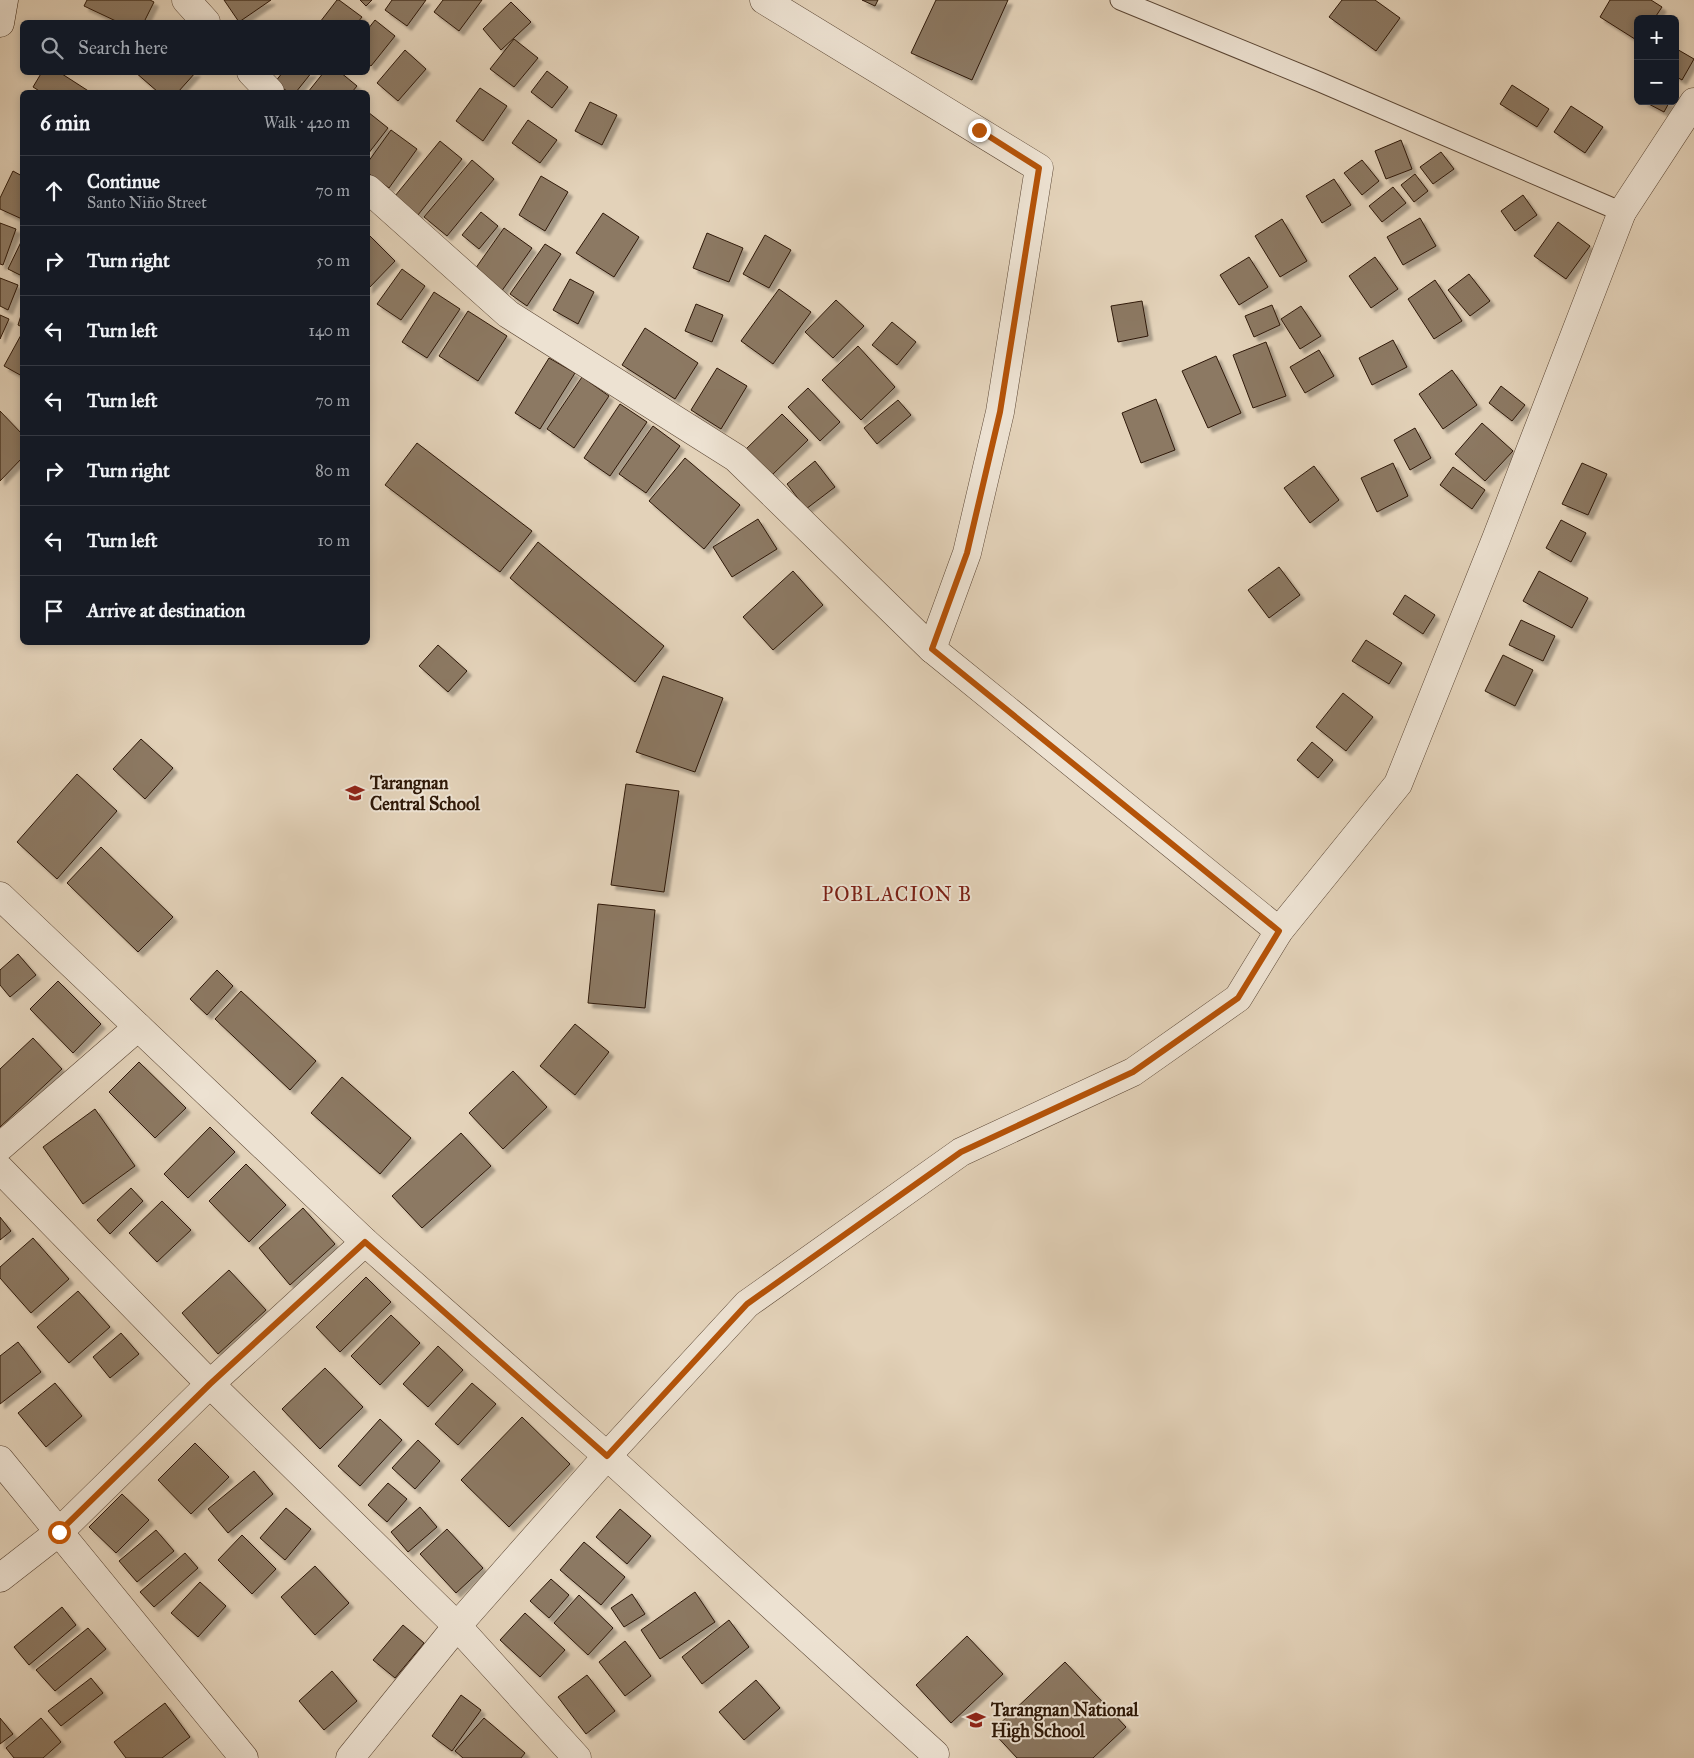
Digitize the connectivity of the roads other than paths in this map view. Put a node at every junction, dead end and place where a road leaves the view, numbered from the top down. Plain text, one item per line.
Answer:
1 (4, 0) edge
2 (186, 0) edge
3 (764, 0) edge
4 (1120, 0) edge
5 (204, 20) edge
6 (0, 23) edge
7 (254, 75) edge
8 (268, 90) edge
9 (1694, 102) edge
10 (370, 191) edge
11 (1622, 212) junction
12 (932, 649) junction
13 (0, 896) edge
14 (1279, 931) junction
15 (138, 1027) junction
16 (0, 1147) edge
17 (0, 1169) edge
18 (365, 1242) junction
19 (210, 1384) junction
20 (607, 1456) junction
21 (0, 1460) edge
22 (59, 1532) junction
23 (0, 1578) edge
24 (457, 1626) junction
25 (935, 1754) dead end
26 (244, 1758) edge
27 (350, 1758) edge
28 (577, 1758) edge

1 - 6 street
2 - 5 street
3 - 12 street
4 - 11 lane
7 - 8 street
9 - 11 street
10 - 12 street
11 - 14 street
12 - 14 street
13 - 15 street
14 - 20 street
15 - 16 street
15 - 18 street
17 - 19 street
18 - 19 street
18 - 20 street
19 - 22 street
19 - 24 street
20 - 24 street
20 - 25 street
21 - 22 street
22 - 23 street
22 - 26 street
24 - 27 street
24 - 28 street

